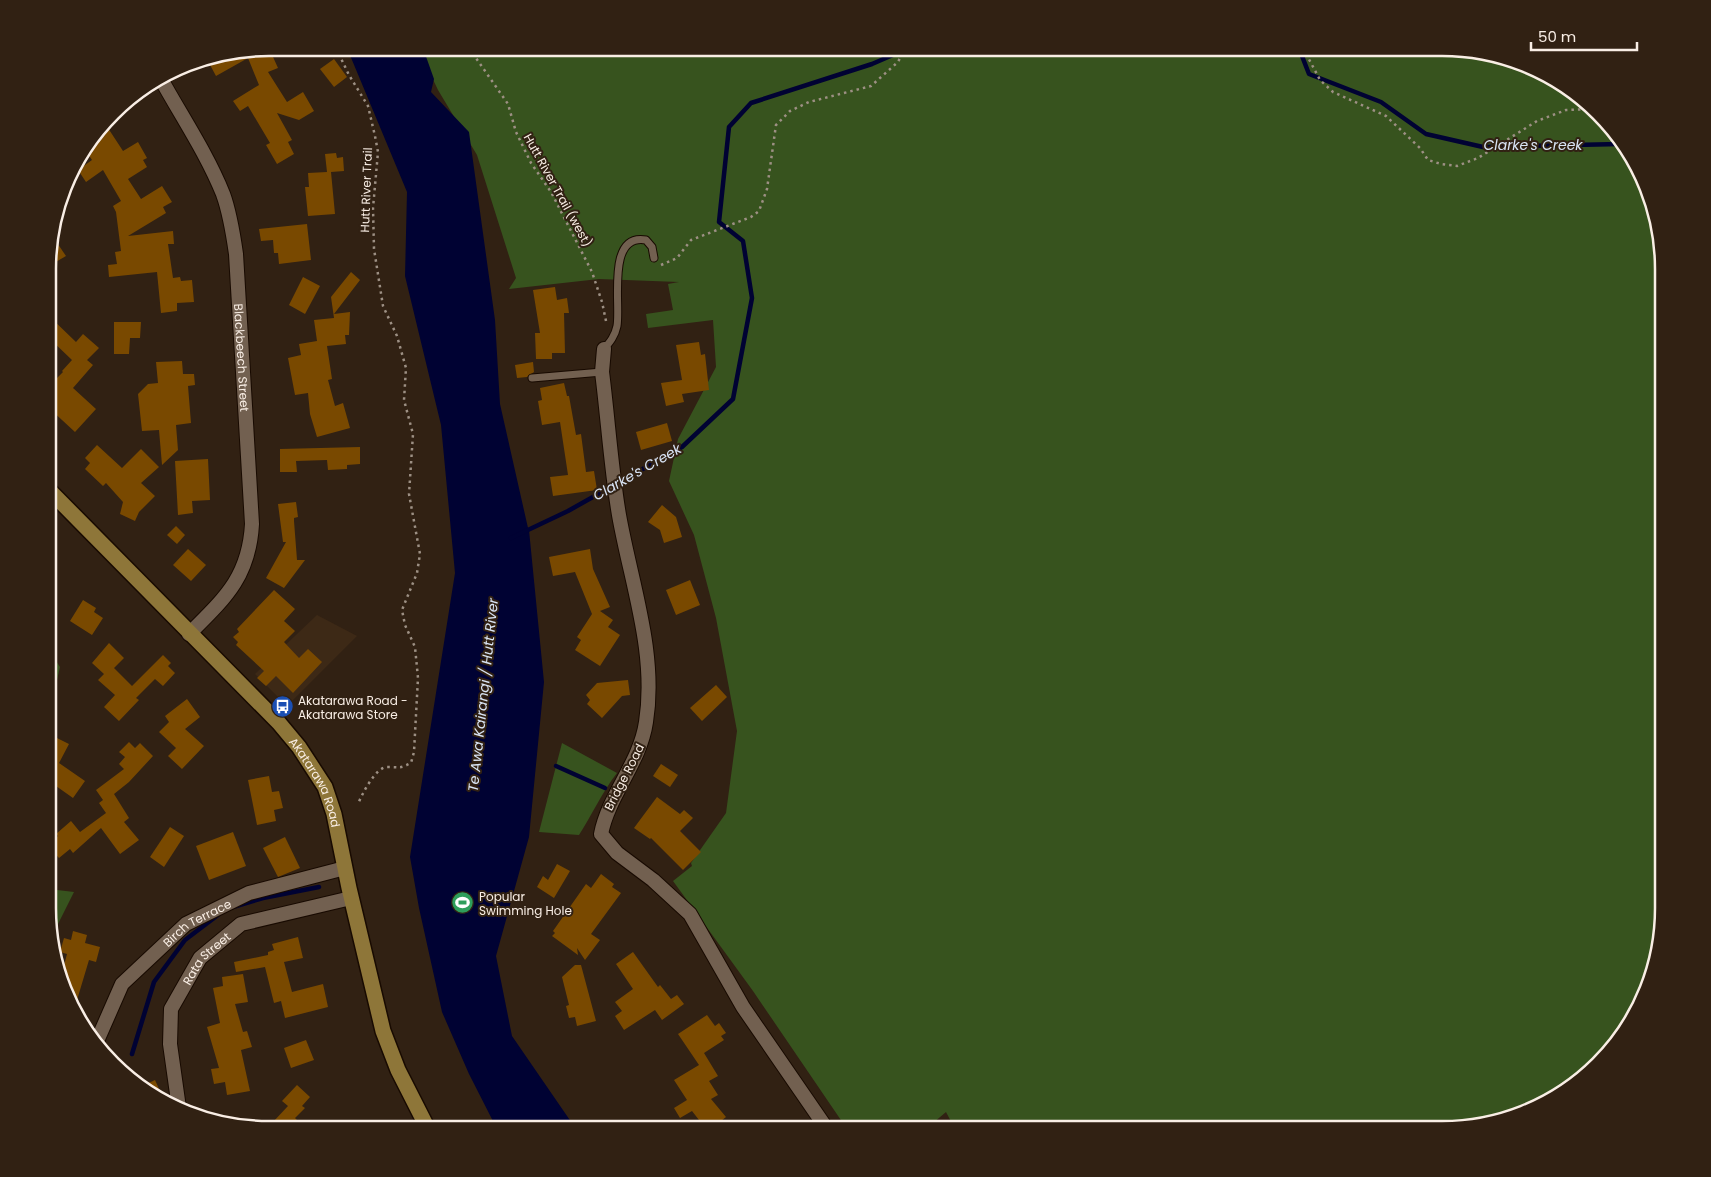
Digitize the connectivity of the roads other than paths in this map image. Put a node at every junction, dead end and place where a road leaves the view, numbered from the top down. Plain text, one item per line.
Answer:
1 (163, 85) edge
2 (654, 258) dead end
3 (604, 349) joint
4 (602, 372) junction
5 (532, 378) dead end
6 (56, 497) edge
7 (190, 634) junction
8 (345, 868) junction
9 (351, 898) junction
10 (99, 1036) edge
11 (178, 1100) edge
12 (424, 1121) edge
13 (821, 1121) edge

1 - 7 street, Blackbeech Street
2 - 3 lane
3 - 4 street, Bridge Road
4 - 5 lane
4 - 13 street, Bridge Road
6 - 7 street, Akatarawa Road
7 - 8 street, Akatarawa Road
8 - 9 street, Akatarawa Road
8 - 10 street, Birch Terrace
9 - 11 street, Rata Street
9 - 12 street, Akatarawa Road

